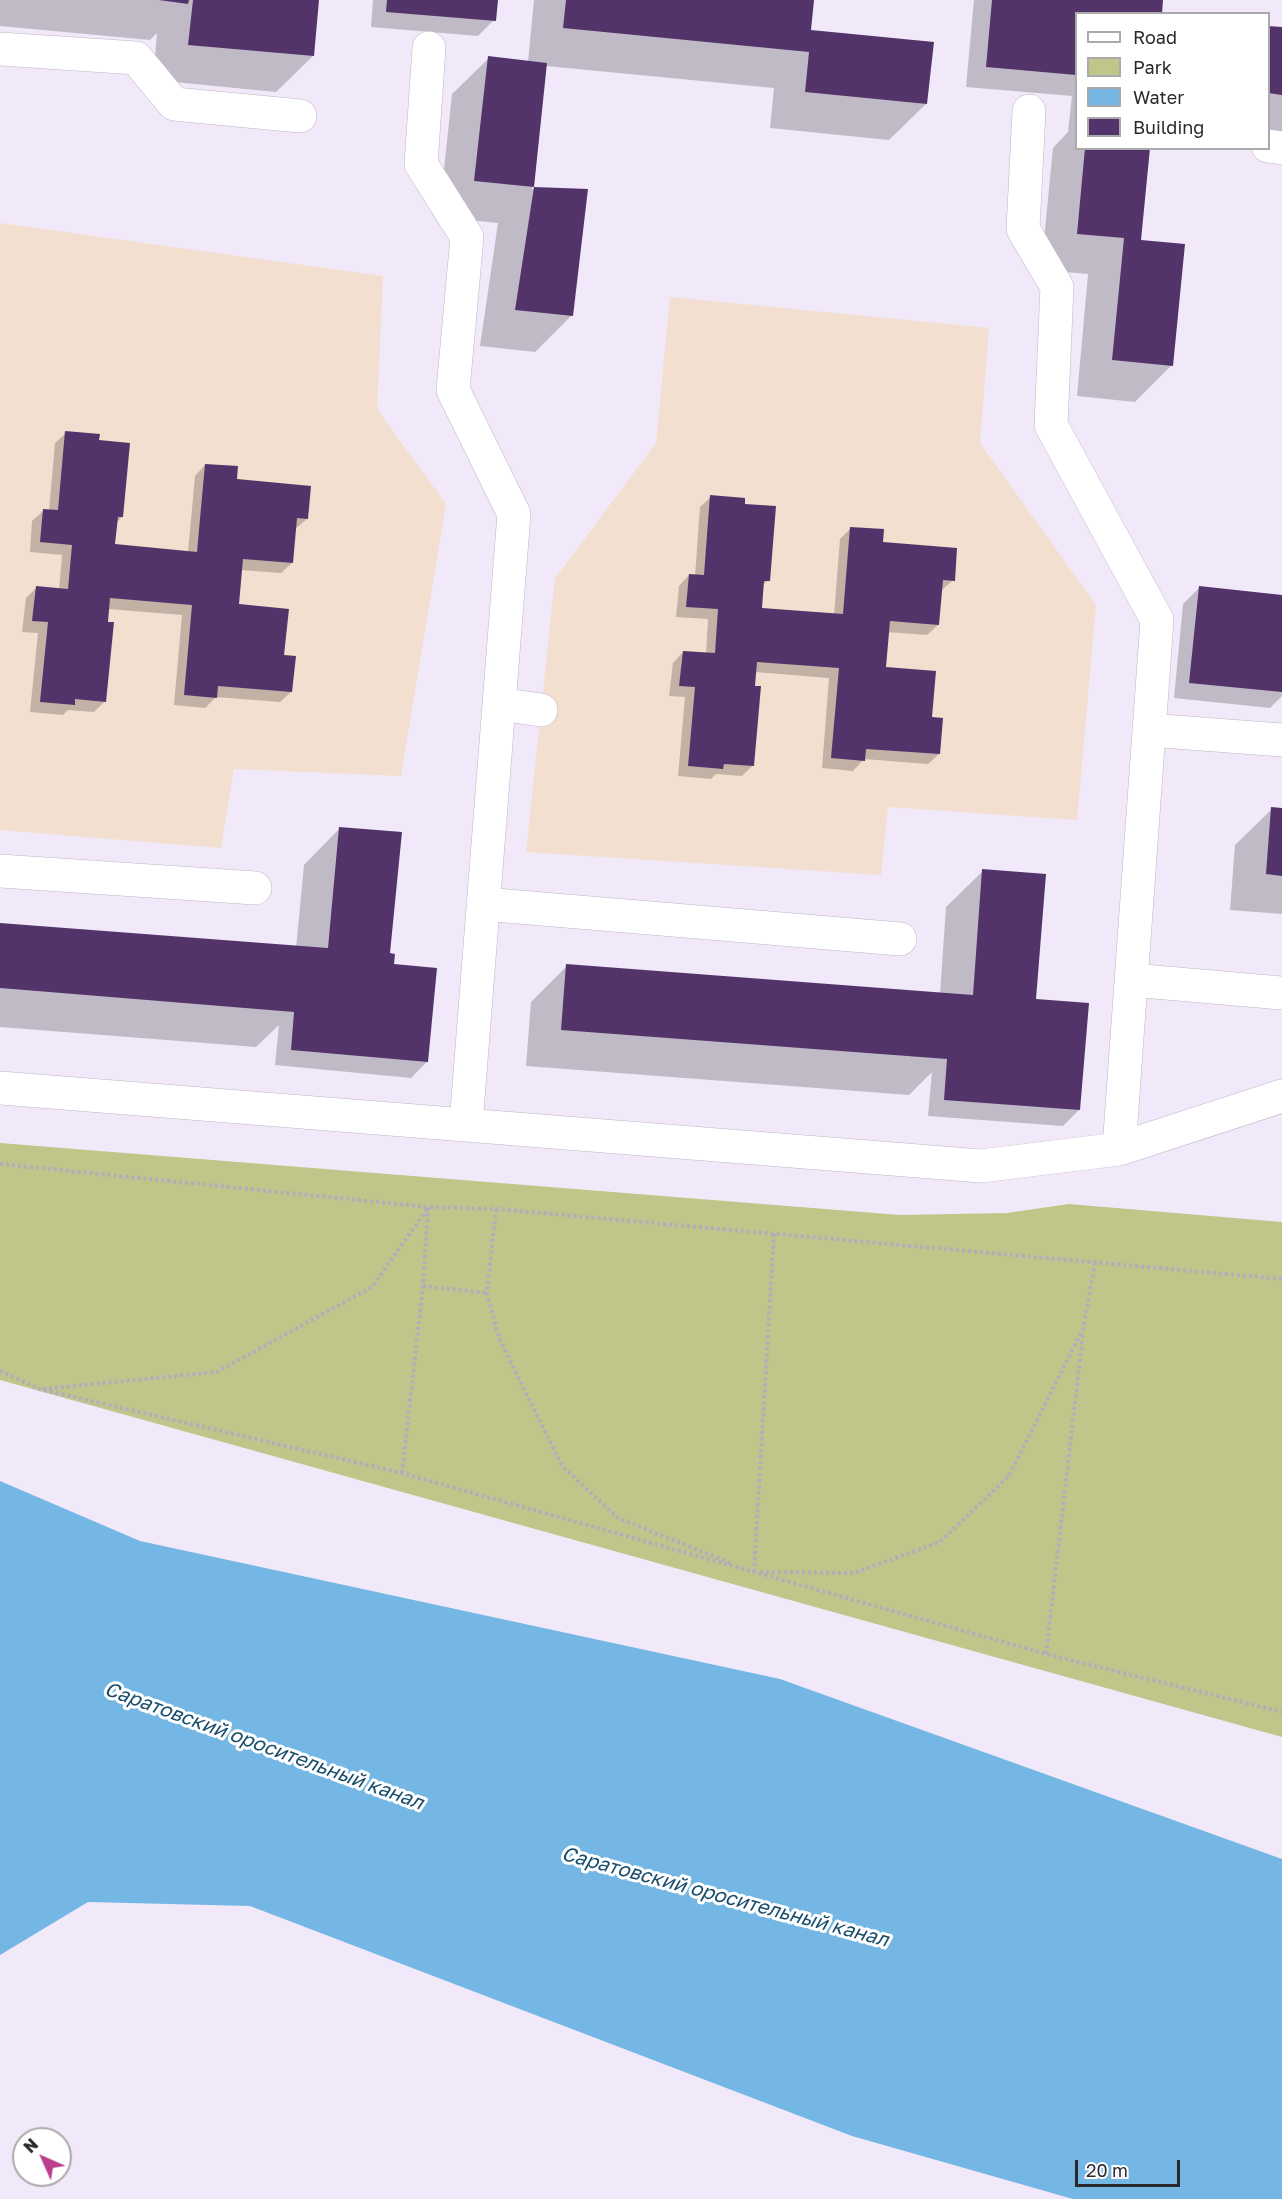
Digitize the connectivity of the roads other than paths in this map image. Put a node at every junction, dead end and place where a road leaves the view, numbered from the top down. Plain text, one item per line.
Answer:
1 (429, 48) dead end
2 (0, 49) edge
3 (1029, 111) dead end
4 (300, 116) dead end
5 (499, 704) junction
6 (541, 710) dead end
7 (1149, 730) junction
8 (1282, 740) edge
9 (0, 871) edge
10 (255, 888) dead end
11 (483, 904) junction
12 (900, 939) dead end
13 (1132, 980) junction
14 (1282, 993) edge
15 (0, 1088) edge
16 (1282, 1096) edge
17 (466, 1124) junction
18 (1119, 1149) junction

1 - 5 street
2 - 4 street
3 - 7 street
5 - 6 street
5 - 11 street
7 - 8 street
7 - 13 street
9 - 10 street
11 - 12 street
11 - 17 street
13 - 14 street
13 - 18 street
15 - 17 street
16 - 18 street
17 - 18 street

